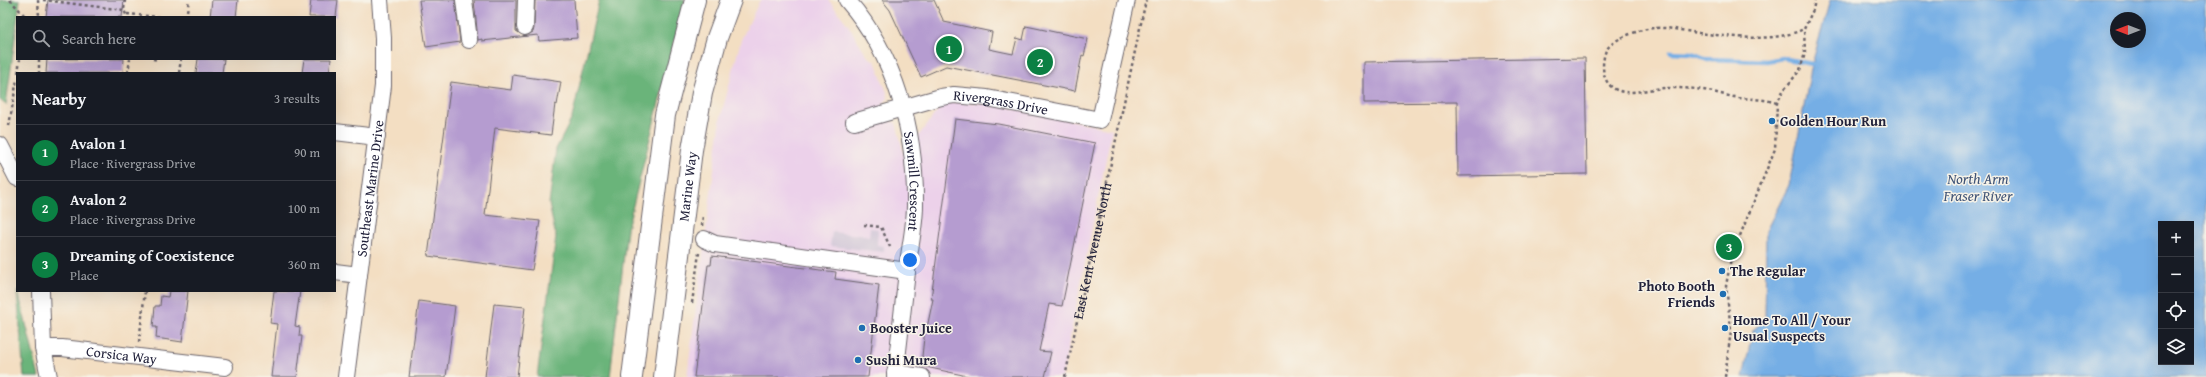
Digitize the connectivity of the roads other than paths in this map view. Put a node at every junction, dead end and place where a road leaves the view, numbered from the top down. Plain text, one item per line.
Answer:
1 (380, 0) edge
2 (464, 0) edge
3 (526, 0) edge
4 (695, 0) edge
5 (731, 0) edge
6 (847, 0) edge
7 (1127, 0) edge
8 (525, 27) dead end
9 (470, 40) dead end
10 (902, 108) junction
11 (854, 122) dead end
12 (336, 132) edge
13 (376, 137) junction
14 (0, 145) edge
15 (16, 176) edge
16 (702, 239) road end
17 (907, 271) junction
18 (336, 272) edge
19 (359, 275) junction
20 (41, 292) edge
21 (43, 348) junction
22 (225, 367) dead end
23 (895, 375) edge
24 (49, 377) edge
25 (346, 377) edge
26 (632, 377) edge
27 (664, 377) edge
28 (922, 377) edge

1 - 13 street, Southeast Marine Drive
2 - 9 street
3 - 8 street
4 - 26 main road
5 - 27 main road, Marine Way
6 - 10 street, Sawmill Crescent
7 - 10 street, Rivergrass Drive
10 - 11 street, Rivergrass Drive
10 - 17 street, Sawmill Crescent
12 - 13 street
13 - 19 street, Southeast Marine Drive
14 - 15 street
16 - 17 street
17 - 23 street, Sawmill Crescent
18 - 19 street
19 - 25 street, Southeast Marine Drive
20 - 21 street
21 - 22 street, Corsica Way
21 - 24 street
23 - 28 street

